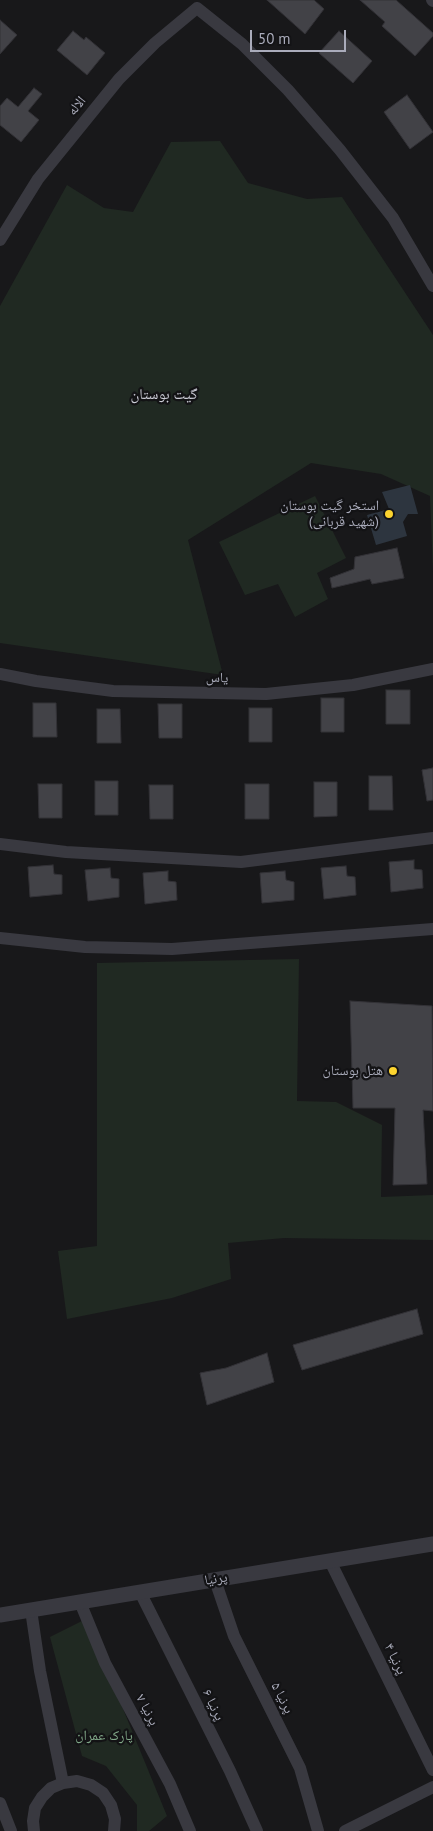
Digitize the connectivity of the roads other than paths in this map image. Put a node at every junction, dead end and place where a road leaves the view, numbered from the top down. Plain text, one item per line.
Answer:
1 (197, 4) edge
2 (0, 240) edge
3 (433, 286) edge
4 (433, 669) edge
5 (0, 674) edge
6 (433, 838) edge
7 (0, 844) edge
8 (433, 929) edge
9 (0, 938) edge
10 (433, 1544) edge
11 (330, 1561) junction
12 (215, 1580) junction
13 (140, 1592) junction
14 (80, 1602) junction
15 (31, 1610) junction
16 (0, 1615) edge
17 (433, 1770) edge
18 (63, 1783) junction
19 (433, 1787) edge
20 (0, 1803) edge
21 (12, 1831) edge
22 (34, 1831) edge
23 (114, 1831) edge
24 (190, 1831) edge
25 (257, 1831) edge
26 (318, 1831) edge
27 (344, 1831) edge

1 - 2 street, الاله
1 - 3 street
4 - 5 street, یاس
6 - 7 street
8 - 9 street
10 - 11 street, پرنیا
11 - 12 street, پرنیا
11 - 17 street, پرنیا ۴
12 - 13 street, پرنیا
12 - 26 street, پرنیا ۵
13 - 14 street, پرنیا
13 - 25 street, پرنیا ۶
14 - 15 street, پرنیا
14 - 24 street, پرنیا ۷
15 - 16 street, پرنیا
15 - 18 street
18 - 22 street
18 - 23 street
19 - 27 street
20 - 21 street

